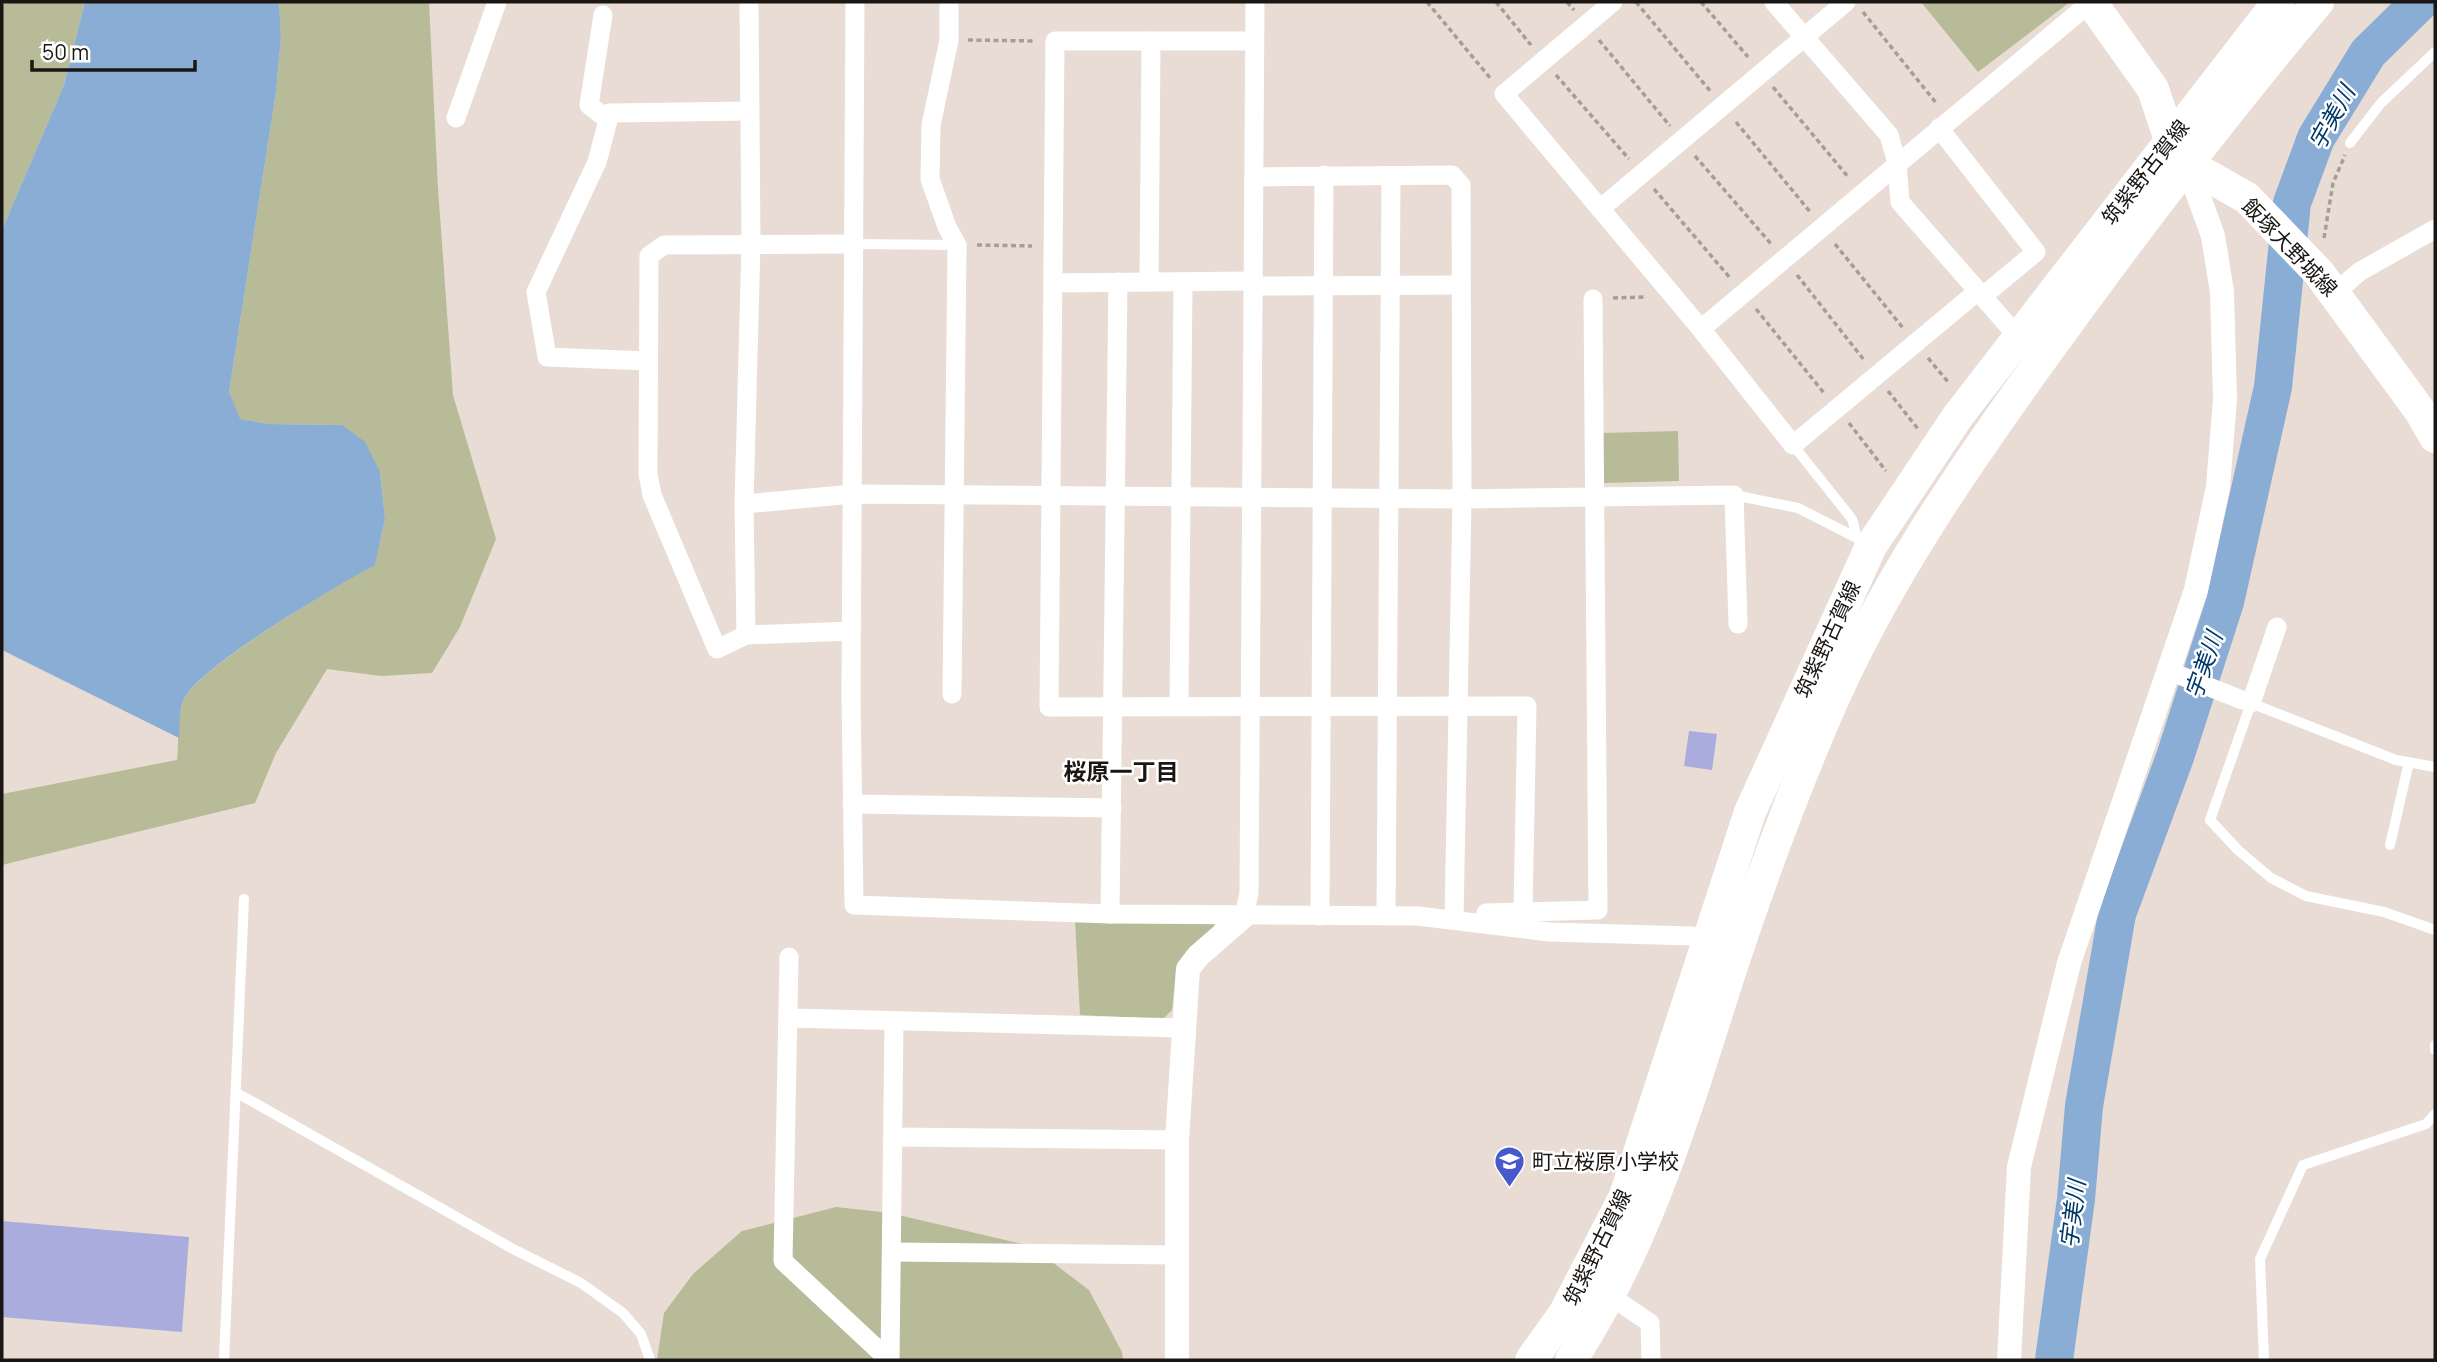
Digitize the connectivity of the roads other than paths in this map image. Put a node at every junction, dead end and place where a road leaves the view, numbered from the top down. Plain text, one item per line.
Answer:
1 (497, 2) edge
2 (749, 2) edge
3 (855, 2) edge
4 (948, 2) edge
5 (1255, 2) edge
6 (1613, 2) edge
7 (1774, 2) edge
8 (1846, 2) edge
9 (2091, 2) edge
10 (2318, 2) edge
11 (2273, 4) edge
12 (603, 15) dead end
13 (1805, 37) junction
14 (1151, 41) junction
15 (1254, 41) junction
16 (2435, 52) edge
17 (750, 111) junction
18 (456, 118) dead end
19 (608, 120) junction
20 (1944, 124) junction
21 (2350, 144) road end
22 (2178, 152) junction
23 (1898, 163) junction
24 (1324, 175) junction
25 (1391, 176) junction
26 (1254, 177) junction
27 (1600, 209) junction
28 (2435, 229) edge
29 (751, 244) junction
30 (853, 244) junction
31 (957, 245) junction
32 (1118, 282) junction
33 (1149, 282) junction
34 (1183, 282) junction
35 (1053, 283) junction
36 (2327, 283) junction
37 (1252, 284) junction
38 (1461, 285) junction
39 (1324, 287) junction
40 (1390, 287) junction
41 (1980, 294) junction
42 (1593, 299) road end
43 (1701, 329) junction
44 (2019, 338) junction
45 (648, 361) junction
46 (2435, 437) edge
47 (1793, 445) junction
48 (853, 494) junction
49 (1734, 495) junction
50 (953, 496) junction
51 (1050, 498) junction
52 (1116, 498) junction
53 (1181, 498) junction
54 (1253, 498) junction
55 (1324, 498) junction
56 (1594, 498) junction
57 (1389, 499) junction
58 (1462, 499) junction
59 (744, 504) junction
60 (1864, 542) junction
61 (1738, 624) dead end
62 (2277, 627) dead end
63 (851, 631) junction
64 (746, 635) junction
65 (2176, 673) junction
66 (952, 694) dead end
67 (2247, 702) junction
68 (1113, 705) junction
69 (1179, 705) junction
70 (1251, 705) junction
71 (1322, 706) junction
72 (1388, 706) junction
73 (1458, 706) junction
74 (2409, 762) junction
75 (2435, 767) edge
76 (852, 804) junction
77 (1112, 808) junction
78 (2390, 845) dead end
79 (244, 899) dead end
80 (1522, 910) junction
81 (1110, 914) junction
82 (1244, 916) junction
83 (1320, 916) junction
84 (1386, 916) junction
85 (1454, 919) junction
86 (1483, 923) junction
87 (2435, 930) edge
88 (1710, 941) junction
89 (789, 957) dead end
90 (789, 1018) junction
91 (894, 1022) junction
92 (1182, 1028) junction
93 (237, 1093) junction
94 (2435, 1114) edge
95 (893, 1137) junction
96 (1177, 1140) junction
97 (892, 1252) junction
98 (1177, 1255) junction
99 (1609, 1295) junction
100 (224, 1360) edge
101 (650, 1360) edge
102 (890, 1360) edge
103 (1177, 1360) edge
104 (1531, 1360) edge
105 (1571, 1360) edge
106 (1651, 1360) edge
107 (2009, 1360) edge
108 (2264, 1360) edge

1 - 18 street
2 - 17 street
3 - 30 street
4 - 31 street
5 - 15 street
6 - 27 street
7 - 13 street
8 - 13 street
9 - 20 street
9 - 22 main road
10 - 22 main road, 筑紫野古賀線
11 - 22 main road, 筑紫野古賀線
12 - 19 street
13 - 23 street
13 - 27 street
14 - 15 street
14 - 33 street
14 - 35 street
15 - 26 street
16 - 21 lane
17 - 19 street
17 - 29 street
19 - 45 street
20 - 23 street
20 - 41 street
22 - 36 main road, 飯塚大野城線
22 - 44 main road, 筑紫野古賀線
22 - 65 street
22 - 99 main road, 筑紫野古賀線
23 - 41 street
23 - 43 street
24 - 25 street
24 - 26 street
24 - 39 street
25 - 38 street
25 - 40 street
26 - 37 street
27 - 43 street
28 - 36 street
29 - 30 street
29 - 45 street
29 - 59 street
30 - 31 lane
30 - 48 street
31 - 50 street
32 - 33 street
32 - 35 street
32 - 52 street
33 - 34 street
34 - 37 street
34 - 53 street
35 - 51 street
36 - 46 main road, 飯塚大野城線
37 - 39 street
37 - 54 street
38 - 40 street
38 - 58 street
39 - 40 street
39 - 55 street
40 - 57 street
41 - 44 street
41 - 47 street
42 - 56 street
43 - 47 street
44 - 60 main road, 筑紫野古賀線
45 - 64 street
47 - 60 lane
48 - 50 street
48 - 59 street
48 - 63 street
49 - 56 street
49 - 60 lane
49 - 61 street
50 - 51 street
50 - 66 street
51 - 52 street
51 - 68 street
52 - 53 street
52 - 68 street
53 - 54 street
53 - 69 street
54 - 55 street
54 - 70 street
55 - 57 street
55 - 71 street
56 - 58 street
56 - 80 street
57 - 58 street
57 - 72 street
58 - 73 street
59 - 64 street
60 - 88 main road, 筑紫野古賀線
62 - 67 street
63 - 64 street
63 - 76 street
65 - 67 street
65 - 107 street
67 - 74 lane
67 - 87 lane
68 - 69 street
68 - 77 street
69 - 70 street
70 - 71 street
70 - 82 street
71 - 72 street
71 - 83 street
72 - 73 street
72 - 84 street
73 - 80 street
73 - 85 street
74 - 75 lane
74 - 78 lane
76 - 77 street
76 - 81 street
77 - 81 street
79 - 93 lane
80 - 86 street
81 - 82 street
82 - 83 street
82 - 92 street
83 - 84 street
84 - 85 street
85 - 86 street
86 - 88 street
88 - 104 main road, 筑紫野古賀線
89 - 90 street
90 - 91 street
90 - 102 street
91 - 92 street
91 - 95 street
92 - 96 street
93 - 100 lane
93 - 101 lane
94 - 108 lane
95 - 96 street
95 - 97 street
96 - 98 street
97 - 98 street
97 - 102 street
98 - 103 street
99 - 105 main road, 筑紫野古賀線
99 - 106 street

